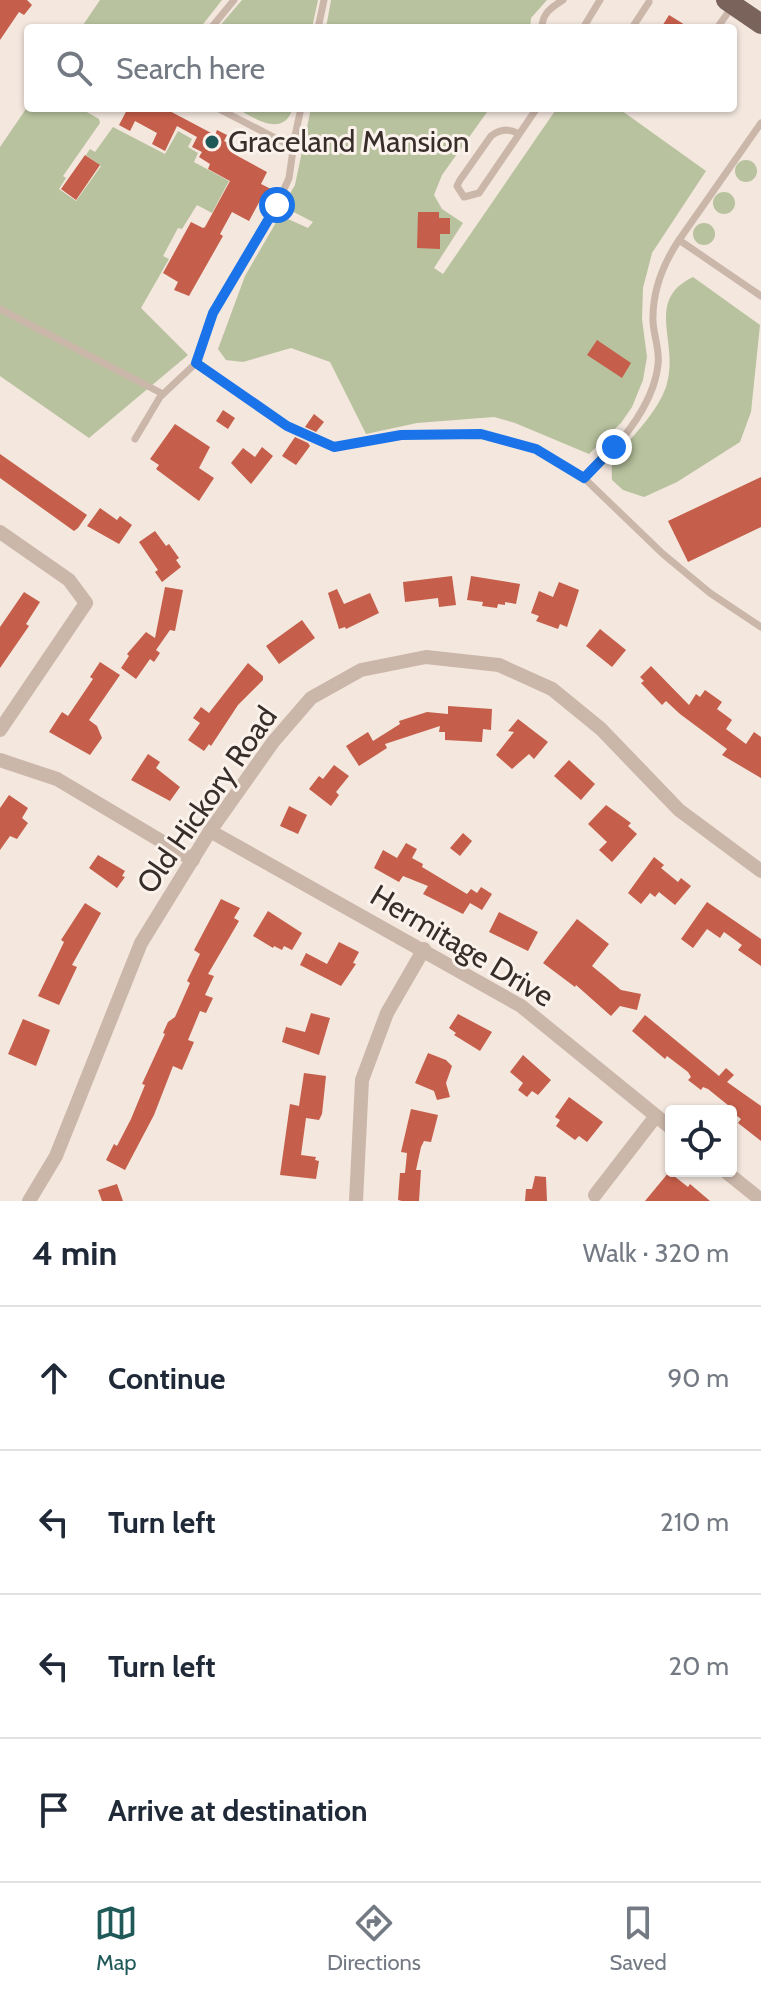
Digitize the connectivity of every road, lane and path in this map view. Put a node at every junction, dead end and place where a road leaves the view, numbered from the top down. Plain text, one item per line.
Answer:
1 (234, 0) edge
2 (324, 0) edge
3 (563, 0) edge
4 (600, 0) edge
5 (649, 2) dead end
6 (729, 2) edge
7 (214, 24) edge
8 (319, 24) edge
9 (542, 24) edge
10 (585, 24) edge
11 (635, 24) edge
12 (719, 24) edge
13 (761, 24) edge
14 (225, 112) edge
15 (300, 112) edge
16 (534, 112) edge
17 (761, 123) edge
18 (519, 134) junction
19 (295, 136) junction
20 (679, 240) junction
21 (761, 296) edge
22 (0, 309) edge
23 (196, 363) junction
24 (163, 394) junction
25 (135, 439) dead end
26 (584, 478) junction
27 (0, 532) edge
28 (761, 627) edge
29 (0, 730) edge
30 (0, 760) edge
31 (210, 831) junction
32 (193, 860) junction
33 (761, 871) edge
34 (424, 949) junction
35 (656, 1116) junction
36 (665, 1123) edge
37 (732, 1177) edge
38 (595, 1195) dead end
39 (761, 1200) edge
40 (29, 1201) edge
41 (356, 1201) edge

1 - 7 lane
2 - 8 lane
3 - 9 lane
4 - 10 lane
5 - 11 lane
6 - 12 lane
6 - 13 main road
14 - 19 lane
15 - 19 lane
16 - 18 lane
17 - 20 lane
18 - 18 lane
19 - 23 lane
20 - 21 lane
20 - 26 lane
22 - 24 lane
23 - 24 lane
23 - 26 lane
24 - 25 lane
26 - 28 lane
27 - 29 street
30 - 32 street
31 - 32 street, Old Hickory Road
31 - 33 street, Old Hickory Road
31 - 34 street, Hermitage Drive
32 - 40 street, Old Hickory Road
34 - 35 street, Hermitage Drive
34 - 41 street
35 - 36 street, Hermitage Drive
35 - 38 street
37 - 39 street

